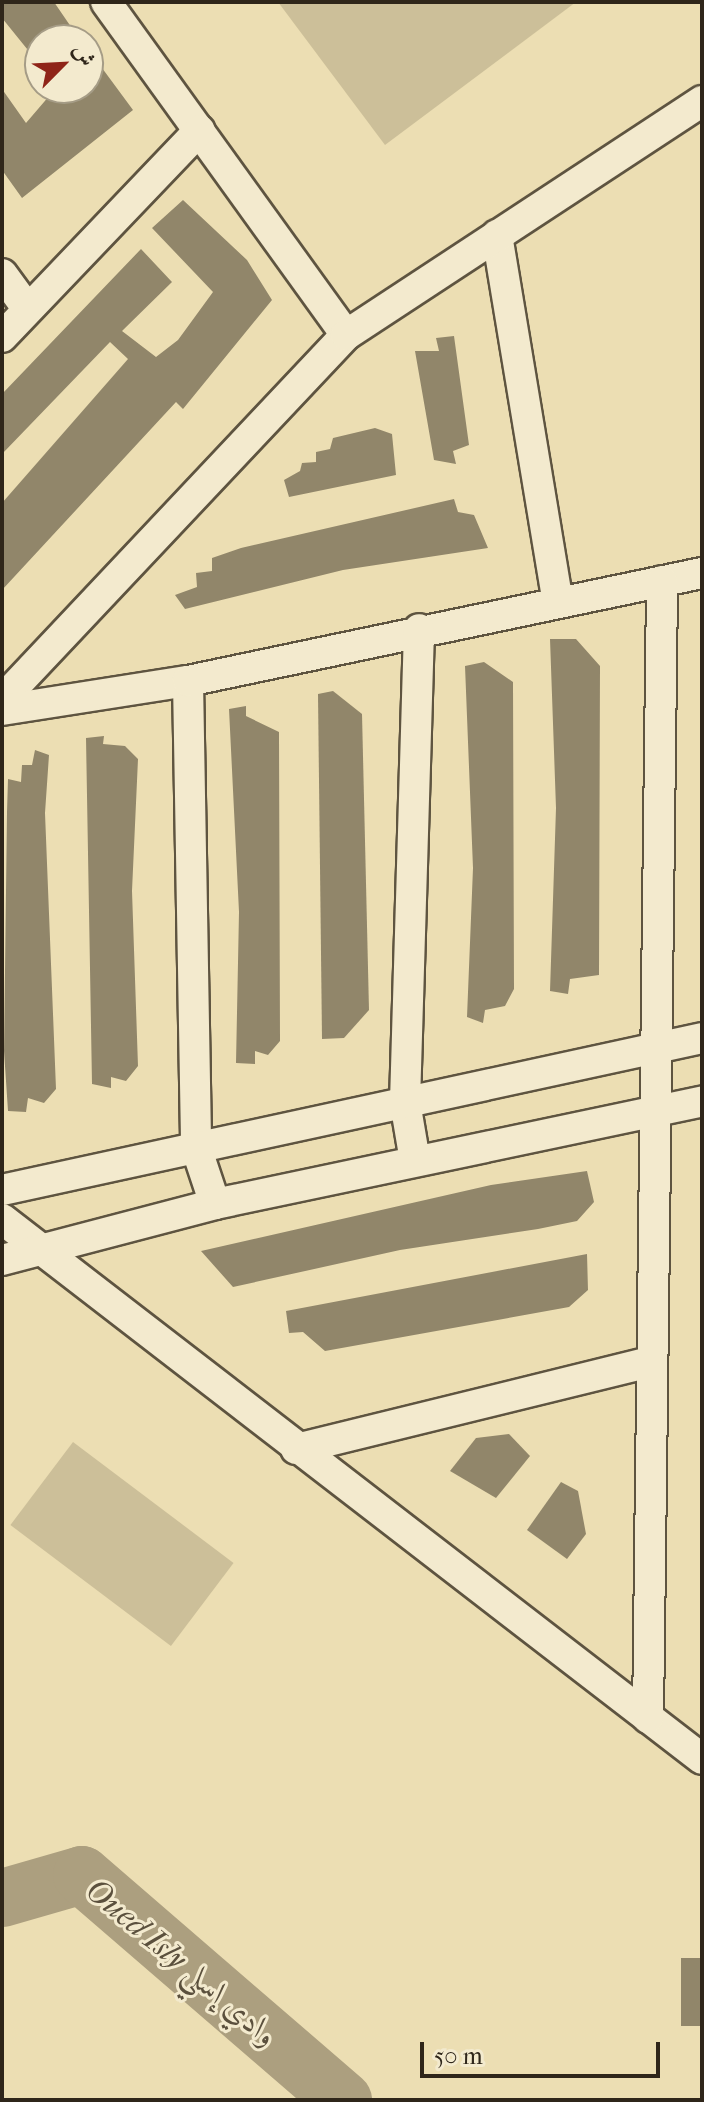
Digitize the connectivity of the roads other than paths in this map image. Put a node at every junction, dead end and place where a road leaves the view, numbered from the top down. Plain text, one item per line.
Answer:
1 (106, 2) edge
2 (702, 101) edge
3 (200, 130) junction
4 (497, 235) junction
5 (2, 274) edge
6 (27, 308) junction
7 (346, 335) junction
8 (2, 337) edge
9 (702, 573) edge
10 (662, 581) junction
11 (558, 602) junction
12 (419, 629) junction
13 (188, 681) junction
14 (2, 700) edge
15 (2, 710) edge
16 (702, 1038) edge
17 (652, 1049) junction
18 (702, 1101) edge
19 (405, 1102) junction
20 (653, 1110) junction
21 (196, 1147) junction
22 (415, 1161) junction
23 (2, 1190) edge
24 (215, 1204) junction
25 (2, 1219) edge
26 (39, 1253) junction
27 (2, 1260) edge
28 (650, 1362) junction
29 (296, 1449) junction
30 (648, 1718) junction
31 (702, 1759) edge

1 - 3 street
2 - 4 street
3 - 6 street
3 - 7 street
4 - 7 street
4 - 11 street
5 - 6 street
6 - 8 street
7 - 14 street
9 - 10 street
10 - 11 street
10 - 17 street
11 - 12 street
12 - 13 street
12 - 19 street
13 - 15 street
13 - 21 street
16 - 17 street
17 - 19 street
17 - 20 street
18 - 20 street
19 - 21 street
19 - 22 street
20 - 22 street
20 - 28 street
21 - 23 street
21 - 24 street
22 - 24 street
24 - 26 street
25 - 26 street
26 - 27 street
26 - 29 street
28 - 29 street
28 - 30 street
29 - 30 street
30 - 31 street

